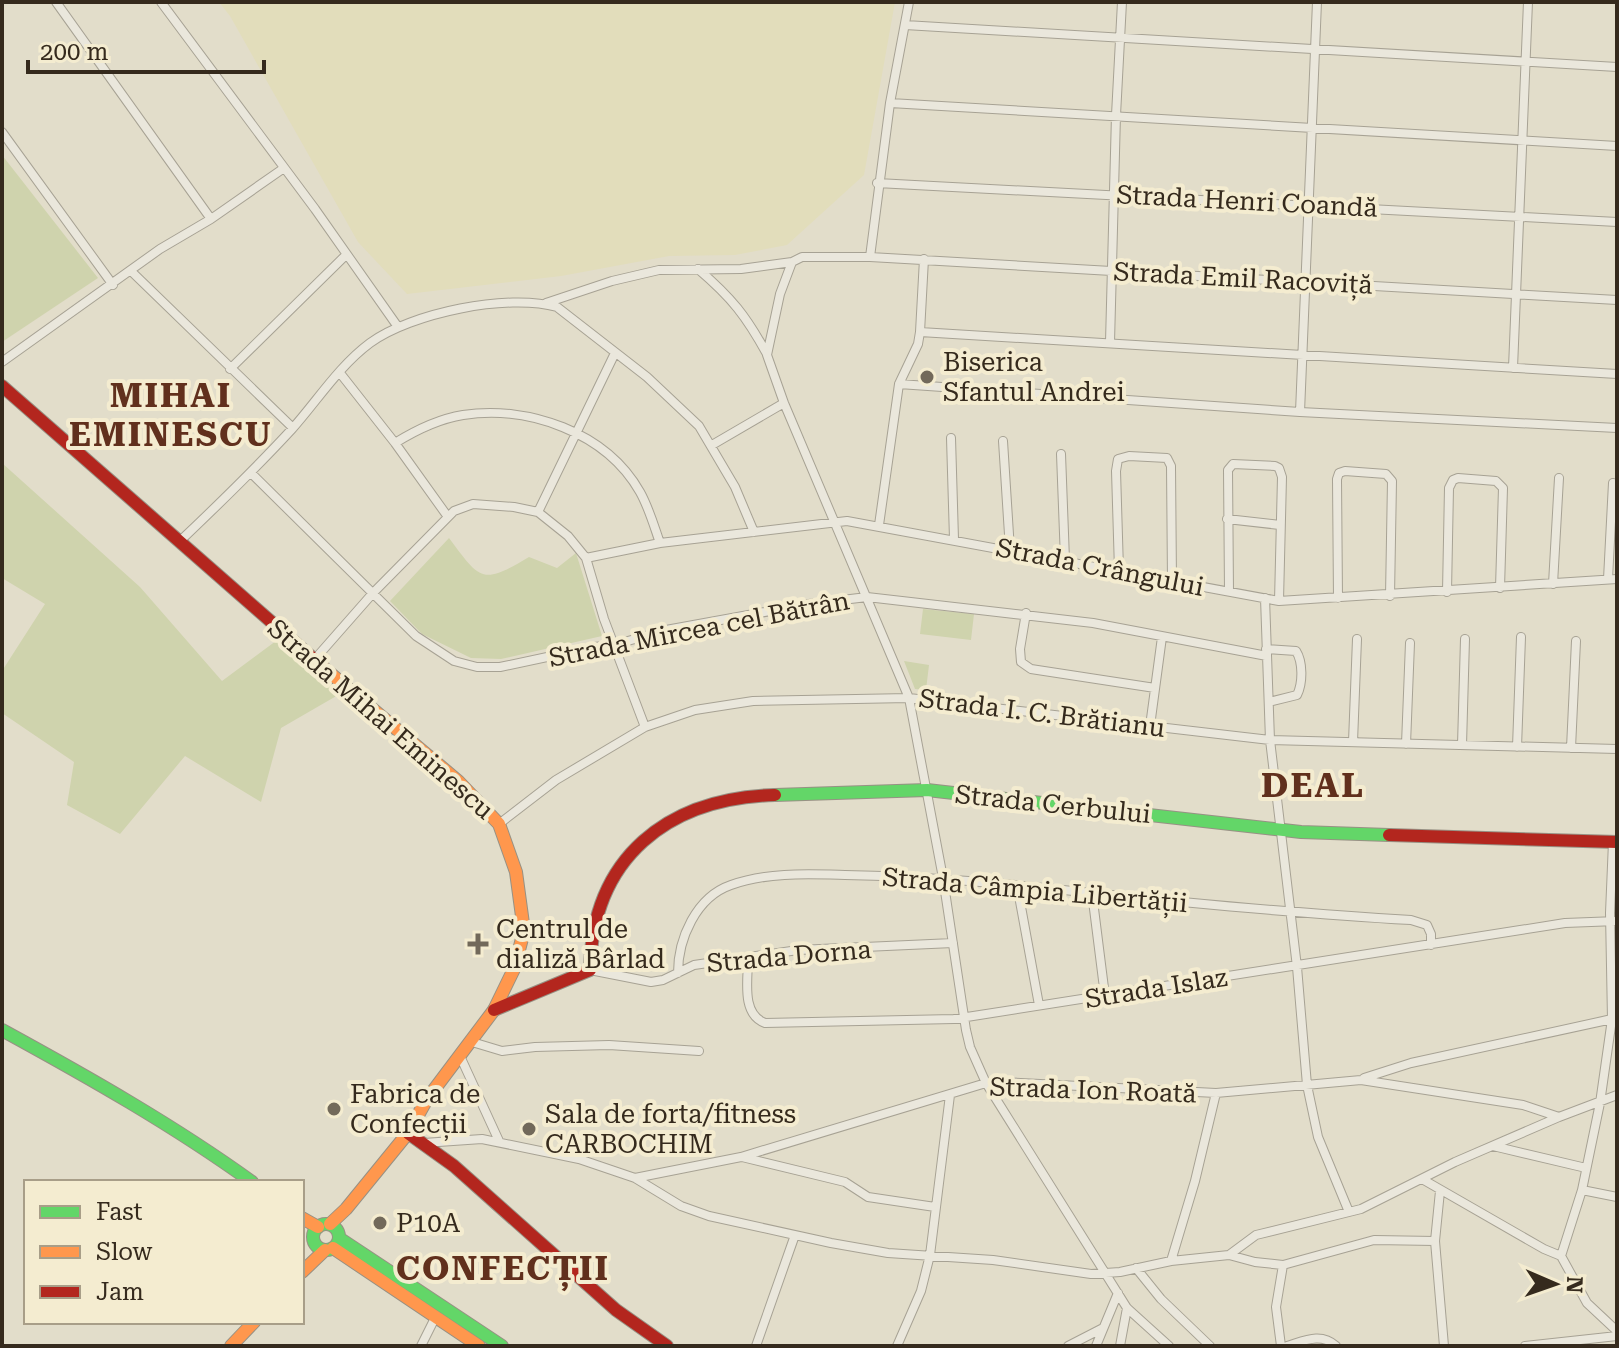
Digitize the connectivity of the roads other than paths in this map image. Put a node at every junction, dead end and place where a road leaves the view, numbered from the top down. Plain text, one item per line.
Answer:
1 (56, 2) edge
2 (161, 2) edge
3 (909, 2) edge
4 (1122, 2) edge
5 (1317, 2) edge
6 (1528, 2) edge
7 (905, 25) junction
8 (1121, 38) junction
9 (1313, 51) junction
10 (1525, 62) junction
11 (1617, 67) edge
12 (890, 103) junction
13 (1116, 115) junction
14 (1311, 127) junction
15 (2, 132) edge
16 (1523, 140) junction
17 (1617, 146) edge
18 (284, 168) junction
19 (877, 183) junction
20 (1115, 194) junction
21 (1309, 205) junction
22 (1521, 217) junction
23 (211, 219) junction
24 (1617, 222) edge
25 (346, 255) junction
26 (870, 257) junction
27 (924, 259) junction
28 (792, 262) junction
29 (697, 268) junction
30 (131, 271) junction
31 (1113, 271) junction
32 (1306, 283) junction
33 (113, 285) junction
34 (1518, 293) junction
35 (1617, 300) edge
36 (544, 303) junction
37 (398, 327) junction
38 (920, 332) junction
39 (1110, 342) junction
40 (615, 353) junction
41 (1304, 353) junction
42 (767, 355) junction
43 (2, 362) edge
44 (1513, 368) junction
45 (230, 369) junction
46 (340, 373) junction
47 (1617, 374) edge
48 (899, 384) junction
49 (2, 386) edge
50 (784, 403) junction
51 (1300, 412) junction
52 (293, 428) junction
53 (1617, 428) edge
54 (574, 432) junction
55 (951, 438) dead end
56 (1003, 441) dead end
57 (395, 443) junction
58 (712, 445) junction
59 (1061, 454) dead end
60 (251, 473) junction
61 (1559, 478) dead end
62 (1613, 483) dead end
63 (538, 512) junction
64 (448, 517) junction
65 (1227, 519) junction
66 (836, 522) junction
67 (879, 525) junction
68 (1280, 525) junction
69 (754, 532) junction
70 (954, 539) junction
71 (179, 542) junction
72 (660, 543) junction
73 (1010, 550) junction
74 (586, 558) junction
75 (1065, 560) junction
76 (1119, 570) junction
77 (1613, 579) edge
78 (1172, 581) junction
79 (1553, 584) junction
80 (1500, 588) junction
81 (1229, 591) junction
82 (1447, 592) junction
83 (373, 593) junction
84 (1390, 596) junction
85 (867, 597) junction
86 (1265, 598) junction
87 (1338, 598) junction
88 (1279, 601) junction
89 (1026, 613) junction
90 (1162, 637) junction
91 (1521, 637) dead end
92 (1357, 639) dead end
93 (1465, 639) dead end
94 (1576, 641) dead end
95 (1410, 643) dead end
96 (614, 645) junction
97 (1266, 653) junction
98 (315, 659) junction
99 (1155, 688) junction
100 (909, 698) junction
101 (1269, 702) junction
102 (1150, 726) junction
103 (645, 727) junction
104 (1270, 740) junction
105 (1353, 742) junction
106 (1406, 744) junction
107 (1462, 745) junction
108 (1517, 747) junction
109 (1571, 748) junction
110 (1617, 749) edge
111 (927, 790) junction
112 (499, 824) junction
113 (1279, 830) junction
114 (1615, 842) edge
115 (943, 878) junction
116 (1017, 885) junction
117 (1092, 893) junction
118 (1289, 913) junction
119 (1614, 921) edge
120 (953, 943) junction
121 (1431, 945) junction
122 (748, 959) junction
123 (1297, 967) junction
124 (590, 970) junction
125 (678, 973) junction
126 (1105, 996) junction
127 (1039, 1005) junction
128 (494, 1010) junction
129 (965, 1017) junction
130 (1612, 1019) junction
131 (2, 1030) edge
132 (472, 1042) junction
133 (699, 1051) dead end
134 (460, 1056) junction
135 (1361, 1080) junction
136 (986, 1083) junction
137 (1307, 1085) junction
138 (1216, 1093) junction
139 (950, 1095) junction
140 (1617, 1095) edge
141 (1600, 1103) junction
142 (1559, 1117) junction
143 (408, 1133) junction
144 (499, 1141) junction
145 (424, 1143) junction
146 (1492, 1146) junction
147 (741, 1157) junction
148 (1586, 1168) junction
149 (635, 1178) junction
150 (1422, 1179) junction
151 (249, 1180) edge
152 (1582, 1190) junction
153 (1440, 1191) junction
154 (1617, 1197) edge
155 (935, 1207) junction
156 (1349, 1212) junction
157 (304, 1222) edge
158 (795, 1235) junction
159 (326, 1237) junction
160 (1435, 1241) junction
161 (930, 1255) junction
162 (1229, 1255) junction
163 (1561, 1256) junction
164 (1171, 1261) junction
165 (1283, 1265) junction
166 (306, 1268) edge
167 (1136, 1268) junction
168 (1107, 1274) junction
169 (1118, 1293) junction
170 (1127, 1308) junction
171 (439, 1310) junction
172 (252, 1324) edge
173 (1103, 1328) junction
174 (1617, 1333) edge
175 (231, 1346) edge
176 (421, 1346) edge
177 (479, 1346) edge
178 (502, 1346) edge
179 (667, 1346) edge
180 (756, 1346) edge
181 (897, 1346) edge
182 (1068, 1346) edge
183 (1096, 1346) edge
184 (1120, 1346) edge
185 (1169, 1346) edge
186 (1210, 1346) edge
187 (1284, 1346) edge
188 (1336, 1346) edge
189 (1444, 1346) edge
190 (1525, 1346) edge

1 - 23 street
2 - 18 street
3 - 7 street
4 - 8 street
5 - 9 street
6 - 10 street
7 - 8 street
7 - 12 street
8 - 9 street
8 - 13 street
9 - 10 street
9 - 14 street
10 - 11 street
10 - 16 street
12 - 13 street
12 - 19 street
13 - 14 street
13 - 20 street
14 - 16 street
14 - 21 street
15 - 33 street
16 - 17 street
16 - 22 street
18 - 23 street
18 - 25 street
19 - 20 street, Strada Henri Coandă
19 - 26 street
20 - 21 street, Strada Henri Coandă
20 - 31 street
21 - 22 street, Strada Henri Coandă
21 - 32 street
22 - 24 street, Strada Henri Coandă
22 - 34 street
23 - 30 street
25 - 37 street
25 - 45 street
26 - 27 street, Strada Emil Racoviță
26 - 28 street, Strada Emil Racoviță
27 - 31 street, Strada Emil Racoviță
27 - 38 street
28 - 29 street, Strada Emil Racoviță
28 - 42 street
29 - 36 street, Strada Emil Racoviță
29 - 42 street
30 - 33 street
30 - 45 street
31 - 32 street, Strada Emil Racoviță
31 - 39 street
32 - 34 street, Strada Emil Racoviță
32 - 41 street
33 - 43 street
34 - 35 street, Strada Emil Racoviță
34 - 44 street
36 - 37 street
36 - 40 street
37 - 46 street
38 - 39 street
38 - 48 street
39 - 41 street
40 - 54 street
40 - 58 street
41 - 44 street
41 - 51 street
42 - 50 street
44 - 47 street
45 - 52 street
46 - 52 street
46 - 57 street
48 - 51 street
48 - 67 street
49 - 71 main road, Strada Mihai Eminescu
50 - 58 street
50 - 66 street
51 - 53 street
52 - 60 street
54 - 57 street
54 - 63 street
54 - 72 street
55 - 70 street
56 - 73 street
57 - 64 street
58 - 69 street
59 - 75 street
60 - 71 street
60 - 83 street, Strada Mircea cel Bătrân
61 - 79 street
62 - 77 street
63 - 64 street
63 - 74 street
64 - 83 street
65 - 68 street
65 - 68 street
65 - 81 street
66 - 67 street, Strada Crângului
66 - 69 street, Strada Crângului
66 - 85 street
67 - 70 street, Strada Crângului
68 - 88 street
69 - 72 street, Strada Crângului
70 - 73 street, Strada Crângului
71 - 98 main road, Strada Mihai Eminescu
72 - 74 street, Strada Crângului
73 - 75 street, Strada Crângului
74 - 96 street
75 - 76 street, Strada Crângului
76 - 78 street, Strada Crângului
76 - 78 street
77 - 79 street, Strada Crângului
78 - 81 street, Strada Crângului
79 - 80 street, Strada Crângului
80 - 82 street, Strada Crângului
80 - 82 street
81 - 86 street, Strada Crângului
82 - 84 street, Strada Crângului
83 - 96 street, Strada Mircea cel Bătrân
83 - 98 street
84 - 87 street, Strada Crângului
84 - 87 street
85 - 89 street, Strada Mircea cel Bătrân
85 - 96 street, Strada Mircea cel Bătrân
85 - 100 street
86 - 88 street, Strada Crângului
86 - 97 street
87 - 88 street, Strada Crângului
89 - 90 street, Strada Mircea cel Bătrân
89 - 99 street
90 - 97 street, Strada Mircea cel Bătrân
90 - 99 street
91 - 108 street
92 - 105 street
93 - 107 street
94 - 109 street
95 - 106 street
96 - 103 street
97 - 101 street
97 - 101 street, Strada Mircea cel Bătrân
98 - 112 main road, Strada Mihai Eminescu
99 - 102 street
100 - 102 street, Strada I. C. Brătianu
100 - 103 street, Strada I. C. Brătianu
100 - 111 street
101 - 104 street
102 - 104 street, Strada I. C. Brătianu
103 - 112 street, Strada I. C. Brătianu
104 - 105 street, Strada I. C. Brătianu
104 - 113 street
105 - 106 street, Strada I. C. Brătianu
106 - 107 street, Strada I. C. Brătianu
107 - 108 street, Strada I. C. Brătianu
108 - 109 street, Strada I. C. Brătianu
109 - 110 street, Strada I. C. Brătianu
111 - 113 main road, Strada Cerbului
111 - 115 street
111 - 124 main road, Strada Cerbului
112 - 128 main road, Strada Mihai Eminescu
113 - 114 main road, Strada Cerbului
113 - 118 street
114 - 119 street
115 - 116 street, Strada Câmpia Libertății
115 - 120 street
115 - 125 street, Strada Câmpia Libertății
116 - 117 street, Strada Câmpia Libertății
116 - 127 street
117 - 118 street, Strada Câmpia Libertății
117 - 126 street
118 - 121 street, Strada Câmpia Libertății
118 - 123 street
119 - 121 street, Strada Islaz
119 - 130 street
120 - 122 street, Strada Dorna
120 - 129 street
121 - 123 street, Strada Islaz
122 - 125 street, Strada Dorna
122 - 129 street, Strada Islaz
123 - 126 street, Strada Islaz
123 - 137 street
124 - 125 street, Strada Dorna
124 - 128 main road
126 - 127 street, Strada Islaz
127 - 129 street, Strada Islaz
128 - 132 main road, Strada Mihai Eminescu
129 - 136 street
130 - 135 street
130 - 141 street
131 - 151 main road
132 - 133 street
132 - 134 main road, Strada Mihai Eminescu
134 - 143 main road, Strada Mihai Eminescu
134 - 144 street
135 - 137 street, Strada Ion Roată
135 - 142 street, Strada Ion Roată
136 - 138 street, Strada Ion Roată
136 - 139 street, Strada Ion Roată
136 - 168 street
137 - 138 street, Strada Ion Roată
137 - 156 street
138 - 164 street
139 - 147 street, Strada Ion Roată
139 - 155 street
140 - 141 street
141 - 142 street
141 - 148 street
142 - 146 street
143 - 145 main road
143 - 159 main road, Strada Mihai Eminescu
144 - 145 street
144 - 149 street
145 - 179 main road
146 - 148 street
146 - 150 street
147 - 149 street, Strada Ion Roată
147 - 155 street
148 - 152 street
149 - 158 street
150 - 153 street
150 - 156 street
152 - 154 street
152 - 163 street
153 - 160 street
153 - 163 street
155 - 161 street
156 - 162 street
157 - 159 main road
158 - 161 street
158 - 180 street
159 - 166 main road
159 - 171 main road
160 - 165 street
160 - 189 street
161 - 168 street
161 - 181 street
162 - 164 street
162 - 165 street
163 - 174 street
164 - 167 street
165 - 187 street
167 - 168 street
167 - 186 street
168 - 169 street
169 - 170 street
169 - 173 street
170 - 184 street
170 - 185 street
171 - 176 street
171 - 177 main road
171 - 178 main road
172 - 175 main road
173 - 182 street
173 - 183 street
174 - 190 street
187 - 188 street

